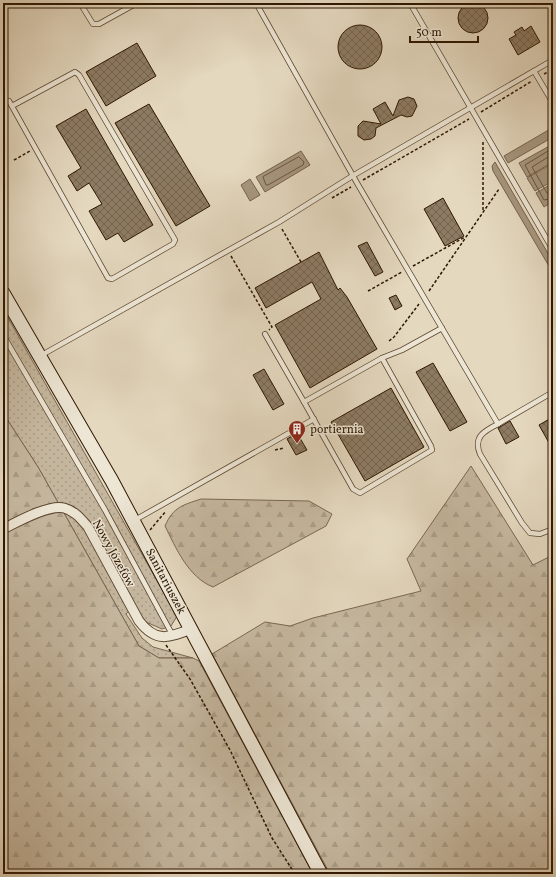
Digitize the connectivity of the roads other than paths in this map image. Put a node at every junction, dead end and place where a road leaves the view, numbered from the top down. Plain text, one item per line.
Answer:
1 (80, 3) edge
2 (137, 3) edge
3 (256, 3) edge
4 (410, 3) edge
5 (553, 60) edge
6 (534, 71) junction
7 (3, 100) edge
8 (553, 103) edge
9 (12, 106) junction
10 (470, 108) junction
11 (354, 175) junction
12 (553, 250) edge
13 (3, 293) edge
14 (442, 328) junction
15 (265, 334) road end
16 (3, 335) edge
17 (40, 356) junction
18 (382, 358) junction
19 (553, 392) edge
20 (304, 402) junction
21 (314, 420) junction
22 (498, 424) junction
23 (133, 521) junction
24 (3, 529) edge
25 (553, 529) edge
26 (191, 629) junction
27 (173, 636) junction
28 (322, 874) edge

1 - 2 lane
3 - 11 lane
4 - 10 lane
5 - 6 lane
6 - 8 lane
6 - 10 lane
7 - 9 lane
9 - 9 lane
10 - 11 lane
10 - 12 lane
11 - 14 lane
11 - 17 lane
13 - 17 street, Sanitariuszek
14 - 18 lane
14 - 22 lane
15 - 20 lane
16 - 27 lane
17 - 23 street, Sanitariuszek
18 - 20 lane
18 - 21 lane
19 - 22 lane
20 - 21 lane
21 - 23 lane
22 - 25 lane
23 - 26 street, Sanitariuszek
24 - 27 street, Nowy Józefów
26 - 27 street
26 - 28 street, Sanitariuszek

